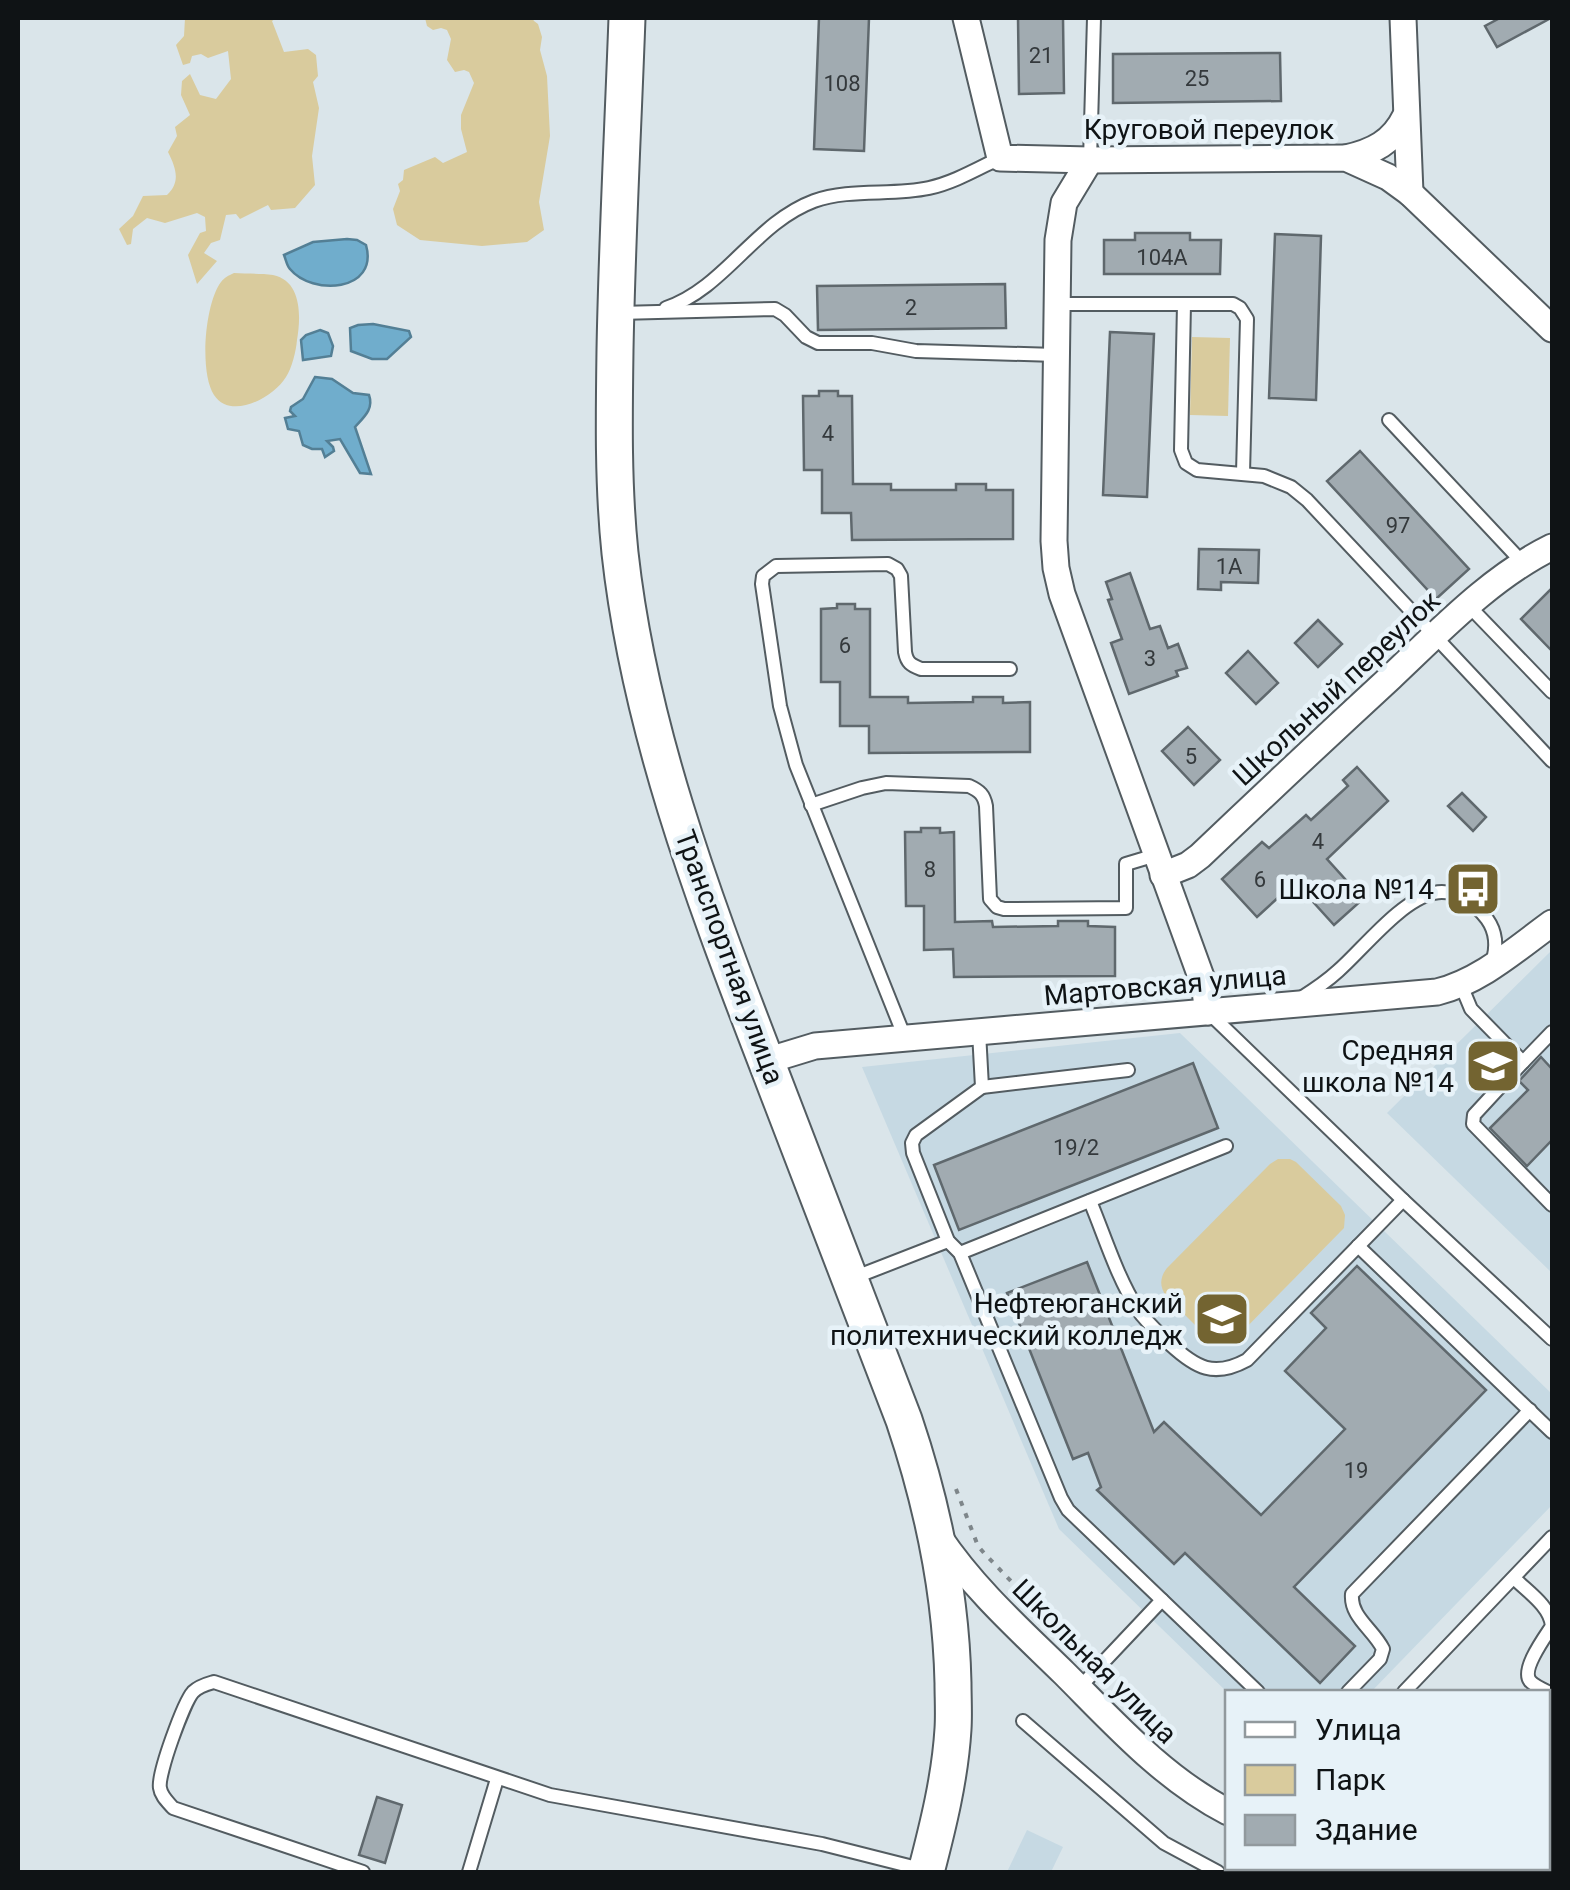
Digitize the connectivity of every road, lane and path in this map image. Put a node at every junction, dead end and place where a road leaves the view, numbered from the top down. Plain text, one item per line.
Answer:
1 (627, 18) edge
2 (966, 18) edge
3 (1094, 18) edge
4 (1403, 18) edge
5 (1405, 117) junction
6 (1000, 158) junction
7 (1346, 158) junction
8 (1090, 160) junction
9 (1410, 193) junction
10 (1057, 304) junction
11 (1184, 304) junction
12 (656, 312) junction
13 (616, 313) junction
14 (1552, 329) edge
15 (1056, 355) junction
16 (1389, 420) dead end
17 (1243, 474) junction
18 (1552, 547) edge
19 (1522, 562) junction
20 (1468, 606) junction
21 (1434, 636) junction
22 (1010, 669) dead end
23 (1552, 692) edge
24 (1552, 761) edge
25 (811, 805) junction
26 (1159, 865) junction
27 (1552, 923) edge
28 (1490, 967) junction
29 (1461, 985) junction
30 (1290, 1004) junction
31 (1208, 1012) junction
32 (979, 1032) junction
33 (1552, 1032) edge
34 (905, 1038) junction
35 (766, 1061) junction
36 (1523, 1062) junction
37 (1128, 1070) dead end
38 (982, 1087) junction
39 (1226, 1146) dead end
40 (1403, 1200) junction
41 (1090, 1201) junction
42 (1552, 1205) edge
43 (948, 1240) junction
44 (1358, 1246) junction
45 (960, 1253) junction
46 (850, 1279) junction
47 (1552, 1340) edge
48 (1530, 1410) junction
49 (1552, 1432) edge
50 (957, 1491) dead end
51 (937, 1534) junction
52 (1552, 1538) edge
53 (1514, 1578) junction
54 (1162, 1600) junction
55 (1002, 1612) junction
56 (952, 1646) junction
57 (1087, 1679) junction
58 (1256, 1690) edge
59 (1350, 1690) edge
60 (1406, 1690) edge
61 (1545, 1690) edge
62 (1023, 1721) dead end
63 (497, 1779) junction
64 (1225, 1810) edge
65 (927, 1871) edge
66 (363, 1872) edge
67 (468, 1872) edge
68 (1218, 1872) edge

1 - 13 street, Транспортная улица
2 - 6 street
3 - 8 lane
4 - 5 street
5 - 7 street
5 - 9 street
6 - 8 street, Круговой переулок
6 - 12 lane
7 - 8 street, Круговой переулок
7 - 9 street, Круговой переулок
8 - 10 street
9 - 14 street, Круговой переулок
10 - 11 lane
10 - 15 street
11 - 17 lane
11 - 17 lane
12 - 13 lane
12 - 15 lane
13 - 35 street, Транспортная улица
15 - 26 street
16 - 19 lane
17 - 21 lane
18 - 19 street, Школьный переулок
19 - 20 street, Школьный переулок
20 - 21 street, Школьный переулок
20 - 23 lane
21 - 24 lane
21 - 26 street, Школьный переулок
22 - 25 lane
25 - 26 lane
25 - 34 lane
26 - 31 street
27 - 28 street, Мартовская улица
28 - 29 street, Мартовская улица
28 - 30 lane
29 - 30 street, Мартовская улица
29 - 36 lane
30 - 31 street, Мартовская улица
31 - 32 street, Мартовская улица
31 - 40 lane
32 - 34 street, Мартовская улица
32 - 38 lane
33 - 36 lane
34 - 35 street, Мартовская улица
35 - 46 street, Транспортная улица
36 - 42 lane
37 - 38 lane
38 - 43 lane
39 - 41 lane
40 - 44 lane
40 - 47 lane
41 - 44 lane
41 - 45 lane
43 - 45 lane
43 - 46 lane
44 - 48 lane
45 - 54 lane
46 - 51 street, Транспортная улица
48 - 49 lane
48 - 59 lane
50 - 57 path
51 - 55 street, Школьная улица
51 - 56 street, Транспортная улица
52 - 53 lane
53 - 60 lane
53 - 61 lane
54 - 57 lane
54 - 58 lane
55 - 56 street
55 - 57 street, Школьная улица
56 - 65 street, Транспортная улица
57 - 64 street, Школьная улица
62 - 68 lane
63 - 65 lane
63 - 66 lane
63 - 67 lane

